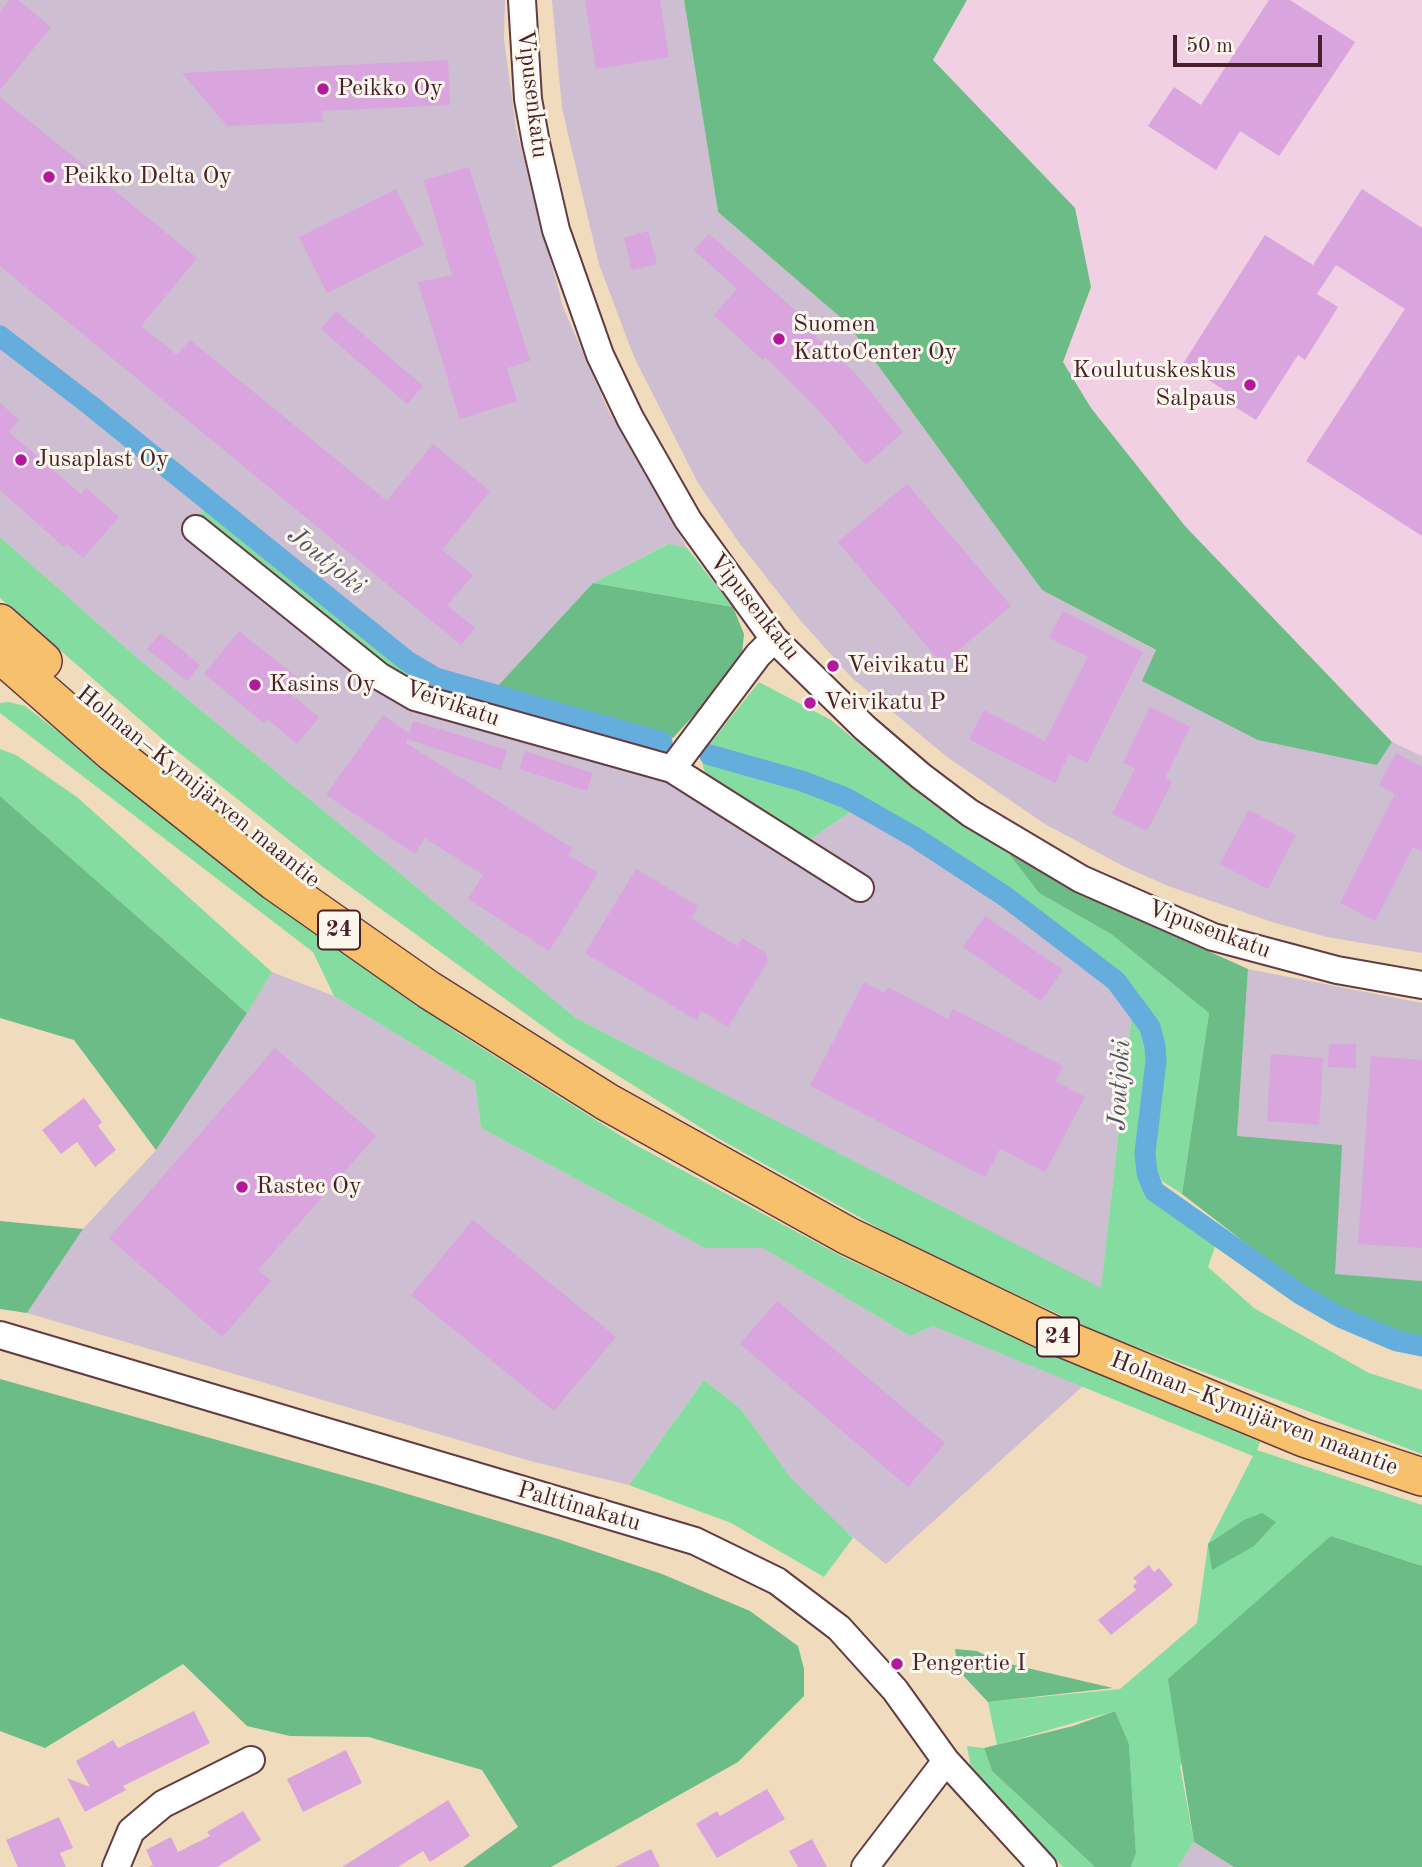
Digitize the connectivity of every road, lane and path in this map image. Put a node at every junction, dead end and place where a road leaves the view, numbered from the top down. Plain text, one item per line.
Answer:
1 (522, 0) edge
2 (196, 529) dead end
3 (774, 639) junction
4 (4, 641) edge
5 (672, 769) junction
6 (860, 888) dead end
7 (1422, 985) edge
8 (0, 1335) edge
9 (1422, 1478) edge
10 (251, 1760) dead end
11 (946, 1761) junction
12 (116, 1867) edge
13 (865, 1867) edge
14 (1043, 1867) edge

1 - 3 street, Vipusenkatu
2 - 5 street, Veivikatu
3 - 5 street
3 - 7 street, Vipusenkatu
4 - 9 highway, Holman–Kymijärven maantie / 24
5 - 6 street, Veivikatu
8 - 11 street, Palttinakatu
10 - 12 street
11 - 13 street
11 - 14 street, Palttinakatu

